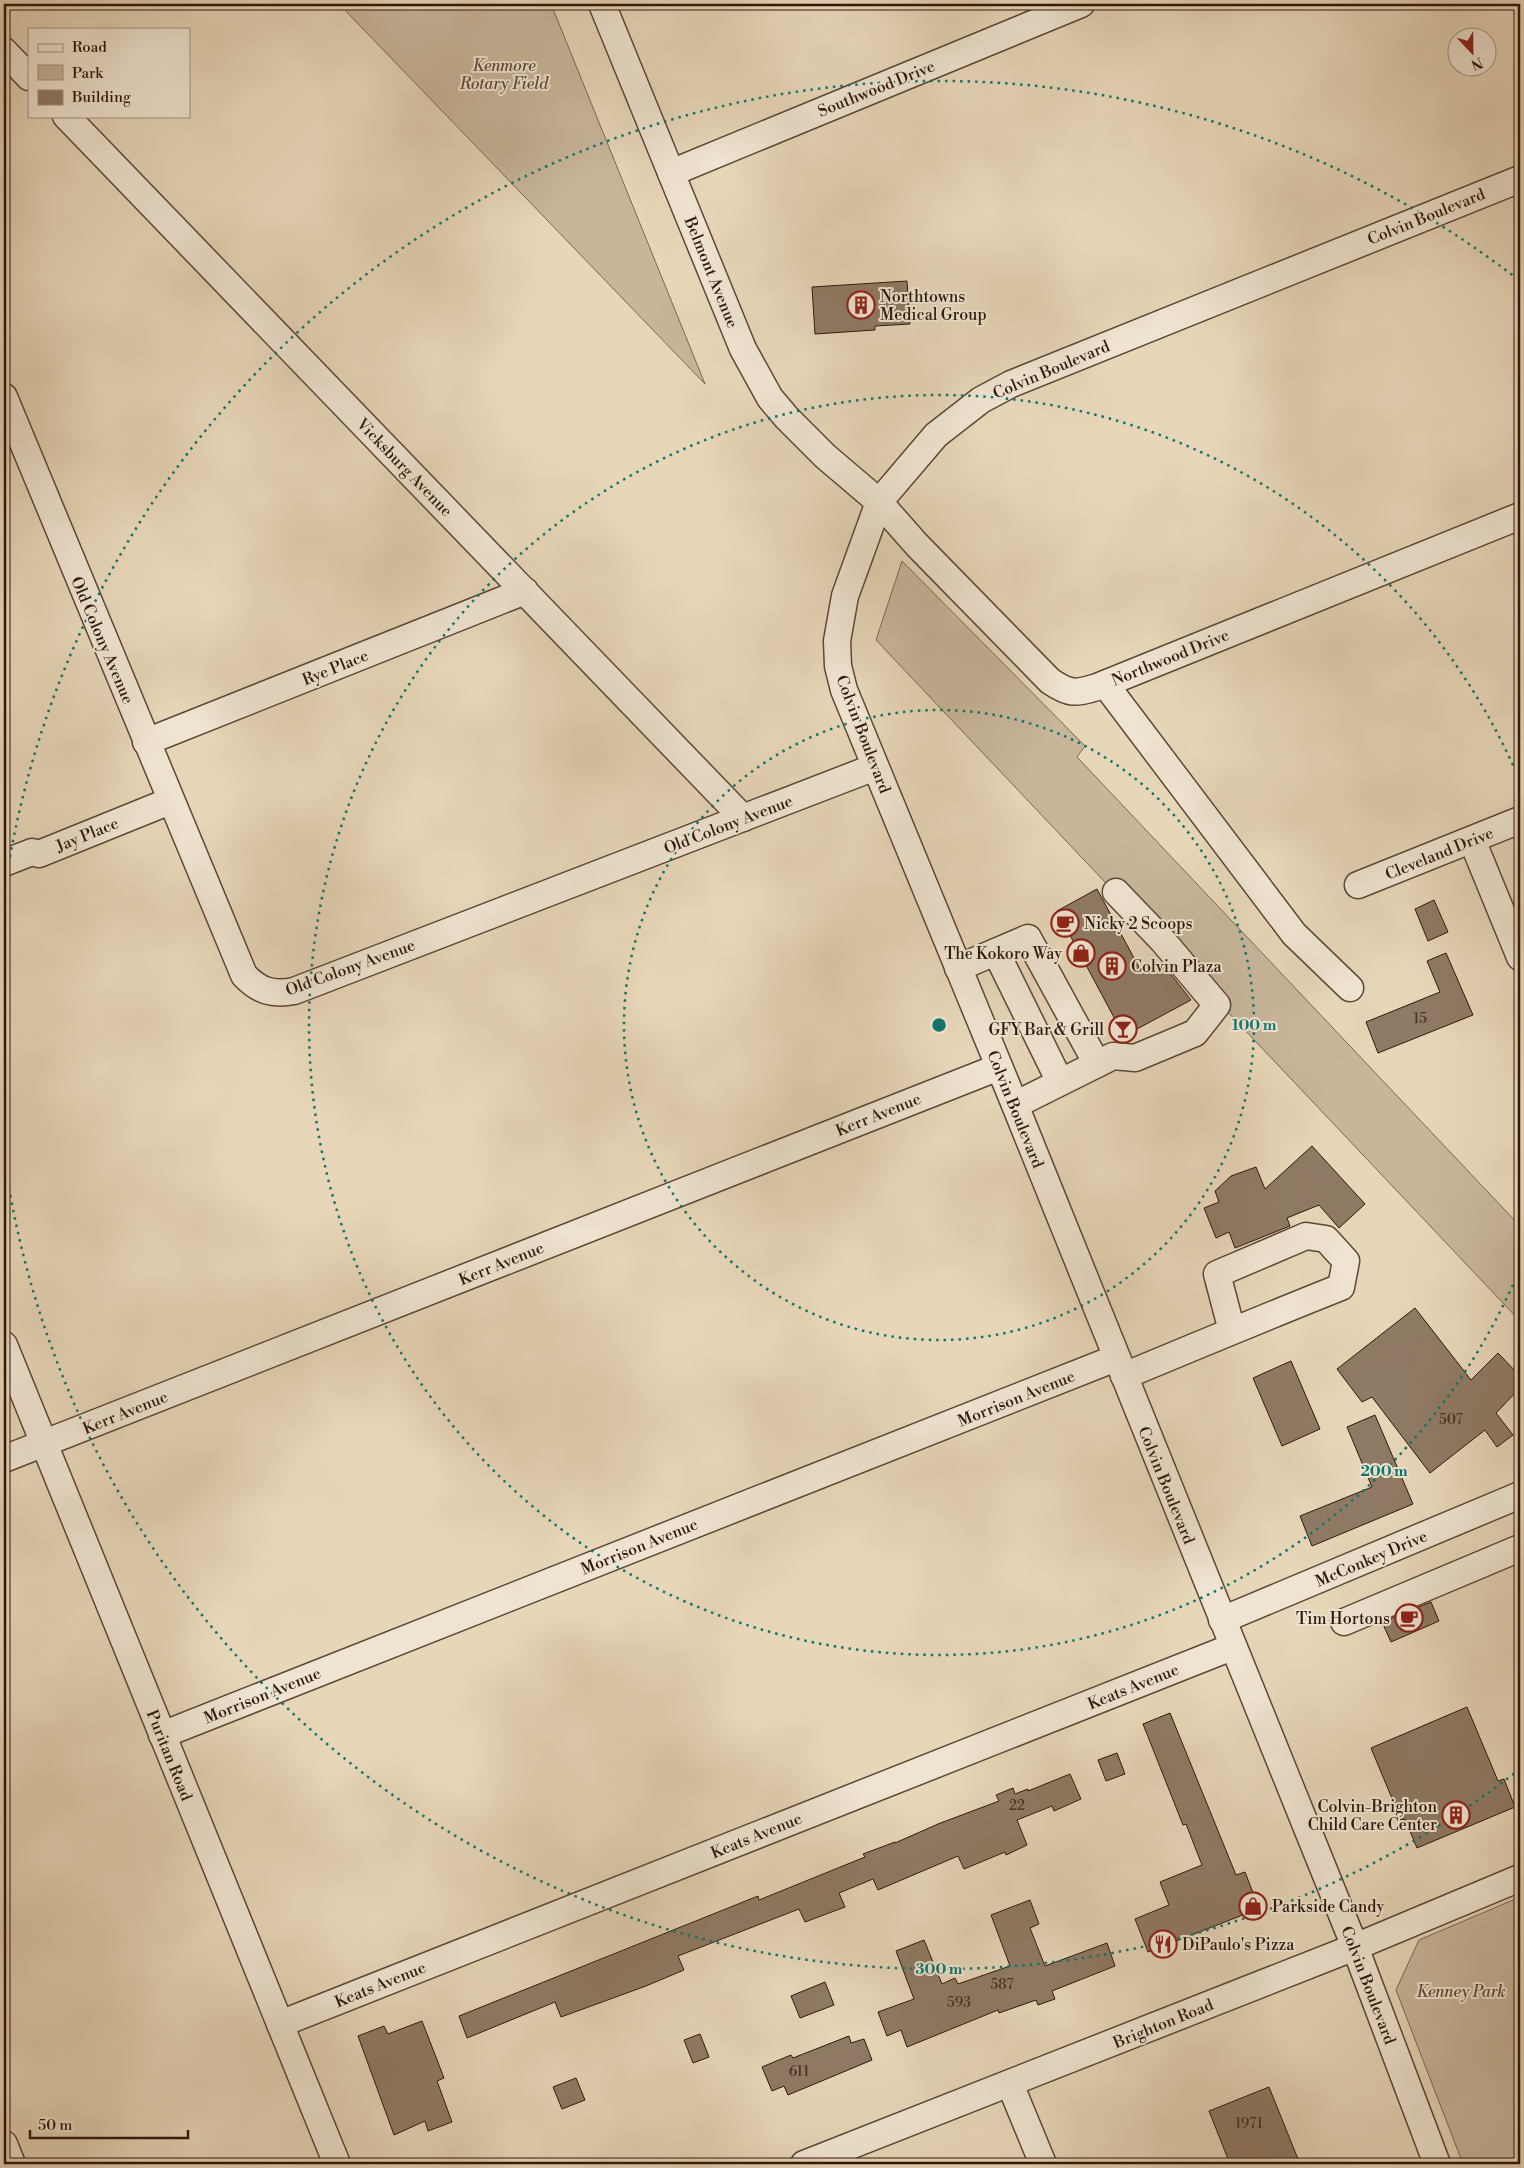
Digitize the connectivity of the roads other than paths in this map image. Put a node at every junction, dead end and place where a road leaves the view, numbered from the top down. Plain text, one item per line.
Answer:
1 (602, 4) edge
2 (1082, 4) edge
3 (4, 51) edge
4 (28, 76) edge
5 (68, 118) edge
6 (671, 173) junction
7 (1520, 178) edge
8 (4, 397) edge
9 (879, 502) junction
10 (1520, 516) edge
11 (525, 591) junction
12 (1105, 684) junction
13 (146, 742) junction
14 (875, 767) junction
15 (170, 801) junction
16 (743, 818) junction
17 (1520, 820) edge
18 (1472, 840) junction
19 (4, 863) edge
20 (1358, 885) dead end
21 (1116, 892) dead end
22 (996, 952) junction
23 (1520, 956) edge
24 (958, 968) junction
25 (1350, 988) dead end
26 (1097, 1064) junction
27 (999, 1067) junction
28 (1060, 1082) junction
29 (1014, 1105) junction
30 (1232, 1331) junction
31 (4, 1345) edge
32 (1120, 1367) junction
33 (44, 1444) junction
34 (4, 1459) edge
35 (1520, 1495) edge
36 (1520, 1548) edge
37 (1222, 1620) junction
38 (1344, 1622) dead end
39 (1232, 1647) junction
40 (162, 1735) junction
41 (1520, 1878) edge
42 (1355, 1948) junction
43 (280, 2024) junction
44 (1010, 2084) junction
45 (4, 2144) edge
46 (12, 2164) edge
47 (337, 2164) edge
48 (804, 2164) edge
49 (1043, 2164) edge
50 (1437, 2164) edge

1 - 6 street, Belmont Avenue
2 - 6 street, Southwood Drive
3 - 4 street
5 - 11 street, Vicksburg Avenue
6 - 9 street, Belmont Avenue
7 - 9 street, Colvin Boulevard
8 - 13 street, Old Colony Avenue
9 - 12 street, Northwood Drive
9 - 14 street, Colvin Boulevard
10 - 12 street, Northwood Drive
11 - 13 street, Rye Place
11 - 16 street, Vicksburg Avenue
12 - 25 street
13 - 15 street, Old Colony Avenue
14 - 16 street, Old Colony Avenue
14 - 24 street, Colvin Boulevard
15 - 16 street, Old Colony Avenue
15 - 19 street, Jay Place
17 - 18 street, Cleveland Drive
18 - 20 street, Cleveland Drive
18 - 23 street
21 - 26 street
22 - 24 street
22 - 26 street
22 - 28 street
24 - 27 street, Colvin Boulevard
26 - 28 street
27 - 29 street, Colvin Boulevard
27 - 33 street, Kerr Avenue
28 - 29 street
29 - 32 street, Colvin Boulevard
30 - 30 street, Morrison Avenue
30 - 32 street, Morrison Avenue
31 - 33 street, Puritan Road
32 - 37 street, Colvin Boulevard
32 - 40 street, Morrison Avenue
33 - 34 street, Kerr Avenue
33 - 40 street, Puritan Road
35 - 37 street, McConkey Drive
36 - 38 street
37 - 39 street, Colvin Boulevard
39 - 42 street, Colvin Boulevard
39 - 43 street, Keats Avenue
40 - 43 street, Puritan Road
41 - 42 street, Brighton Road
42 - 44 street, Brighton Road
42 - 50 street, Colvin Boulevard
43 - 47 street, Puritan Road
44 - 48 street, Brighton Road
44 - 49 street
45 - 46 street

